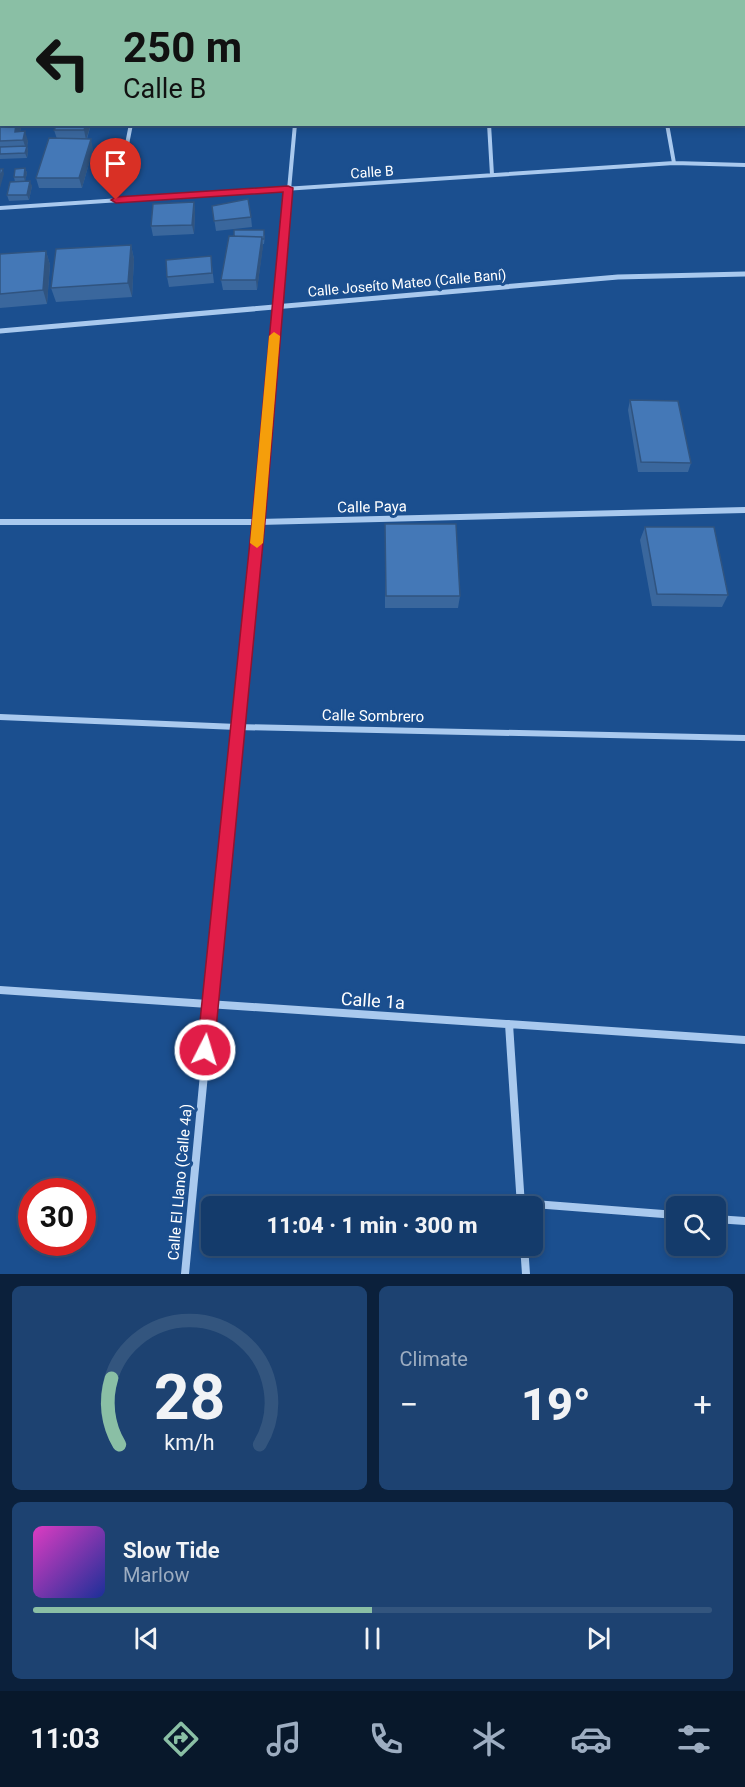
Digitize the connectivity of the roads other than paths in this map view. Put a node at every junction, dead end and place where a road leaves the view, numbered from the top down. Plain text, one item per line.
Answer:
1 (132, 126) edge
2 (295, 126) edge
3 (489, 126) edge
4 (667, 126) edge
5 (674, 163) junction
6 (745, 165) edge
7 (492, 175) junction
8 (288, 188) junction
9 (116, 200) junction
10 (0, 208) edge
11 (745, 274) edge
12 (277, 307) junction
13 (0, 331) edge
14 (745, 510) edge
15 (0, 522) edge
16 (259, 522) junction
17 (0, 717) edge
18 (237, 727) junction
19 (745, 738) edge
20 (0, 990) edge
21 (209, 1005) junction
22 (509, 1024) junction
23 (745, 1040) edge
24 (520, 1196) edge
25 (543, 1206) edge
26 (666, 1214) edge
27 (726, 1220) edge
28 (745, 1221) edge
29 (525, 1256) edge
30 (185, 1274) edge
31 (526, 1274) edge

1 - 9 street
2 - 8 street, Calle El Llano (Calle 4a)
3 - 7 street
4 - 5 street
5 - 6 street, Calle B
5 - 7 street, Calle B
7 - 8 street, Calle B
8 - 9 street, Calle B
8 - 12 street, Calle El Llano (Calle 4a)
9 - 10 street, Calle B
11 - 12 street, Calle Joseíto Mateo (Calle Baní)
12 - 13 street, Calle Joseíto Mateo (Calle Baní)
12 - 16 street, Calle El Llano (Calle 4a)
14 - 16 street, Calle Paya
15 - 16 street, Calle Paya
16 - 18 street, Calle El Llano (Calle 4a)
17 - 18 street, Calle Sombrero
18 - 19 street, Calle Sombrero
18 - 21 street, Calle El Llano (Calle 4a)
20 - 21 street, Calle 1a
21 - 22 street, Calle 1a
21 - 30 street, Calle El Llano (Calle 4a)
22 - 23 street, Calle 1a
22 - 24 street
25 - 26 street
27 - 28 street
29 - 31 street

